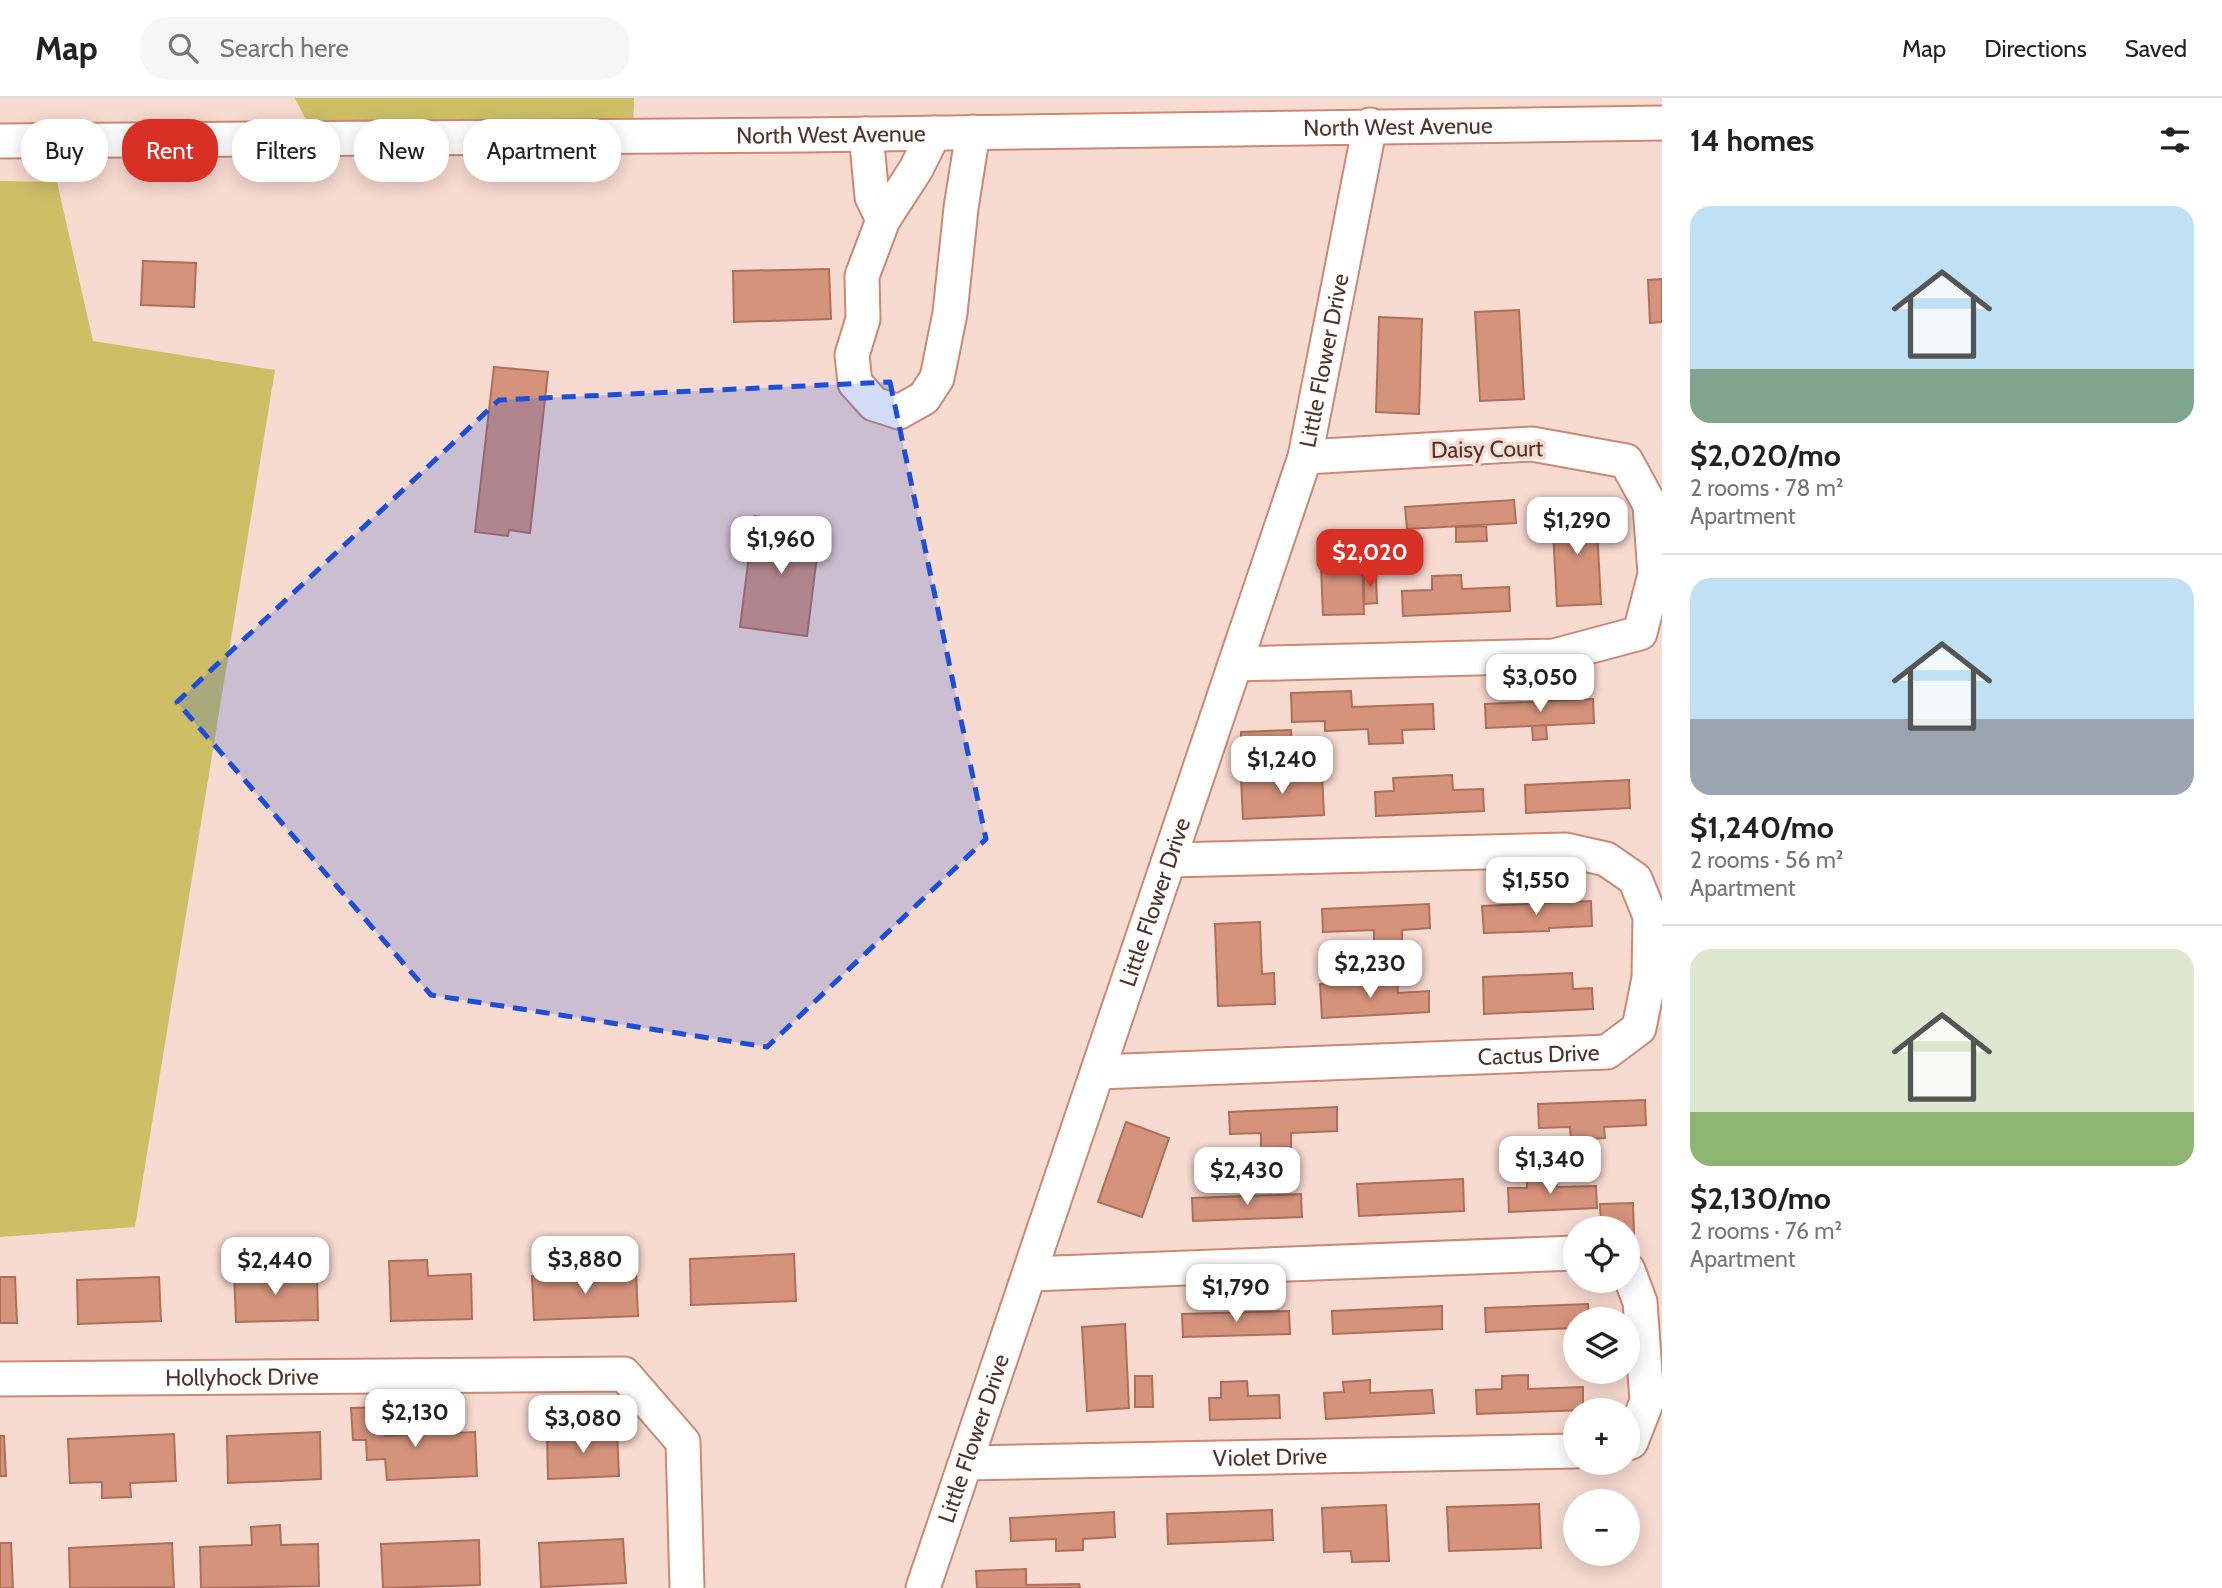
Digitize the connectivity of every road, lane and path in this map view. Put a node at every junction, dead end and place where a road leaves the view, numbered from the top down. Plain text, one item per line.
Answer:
1 (1662, 123) edge
2 (1370, 125) junction
3 (973, 132) junction
4 (934, 133) junction
5 (866, 134) junction
6 (0, 141) edge
7 (883, 220) junction
8 (1305, 457) junction
9 (1235, 664) junction
10 (1169, 860) junction
11 (1098, 1072) junction
12 (1563, 1253) edge
13 (1030, 1274) junction
14 (1637, 1293) edge
15 (0, 1380) edge
16 (1640, 1419) edge
17 (1563, 1451) edge
18 (966, 1463) junction
19 (687, 1588) edge
20 (923, 1588) edge

1 - 2 street, North West Avenue
2 - 3 street, North West Avenue
2 - 8 street, Little Flower Drive
3 - 4 street, North West Avenue
3 - 7 street
4 - 5 street, North West Avenue
4 - 7 street
5 - 6 street, North West Avenue
5 - 7 street
8 - 9 street, Little Flower Drive
8 - 9 street, Daisy Court
9 - 10 street, Little Flower Drive
10 - 11 street, Little Flower Drive
10 - 11 street, Cactus Drive
11 - 13 street, Little Flower Drive
12 - 13 street
13 - 18 street, Little Flower Drive
14 - 16 street
15 - 19 street, Hollyhock Drive
17 - 18 street, Violet Drive
18 - 20 street, Little Flower Drive

